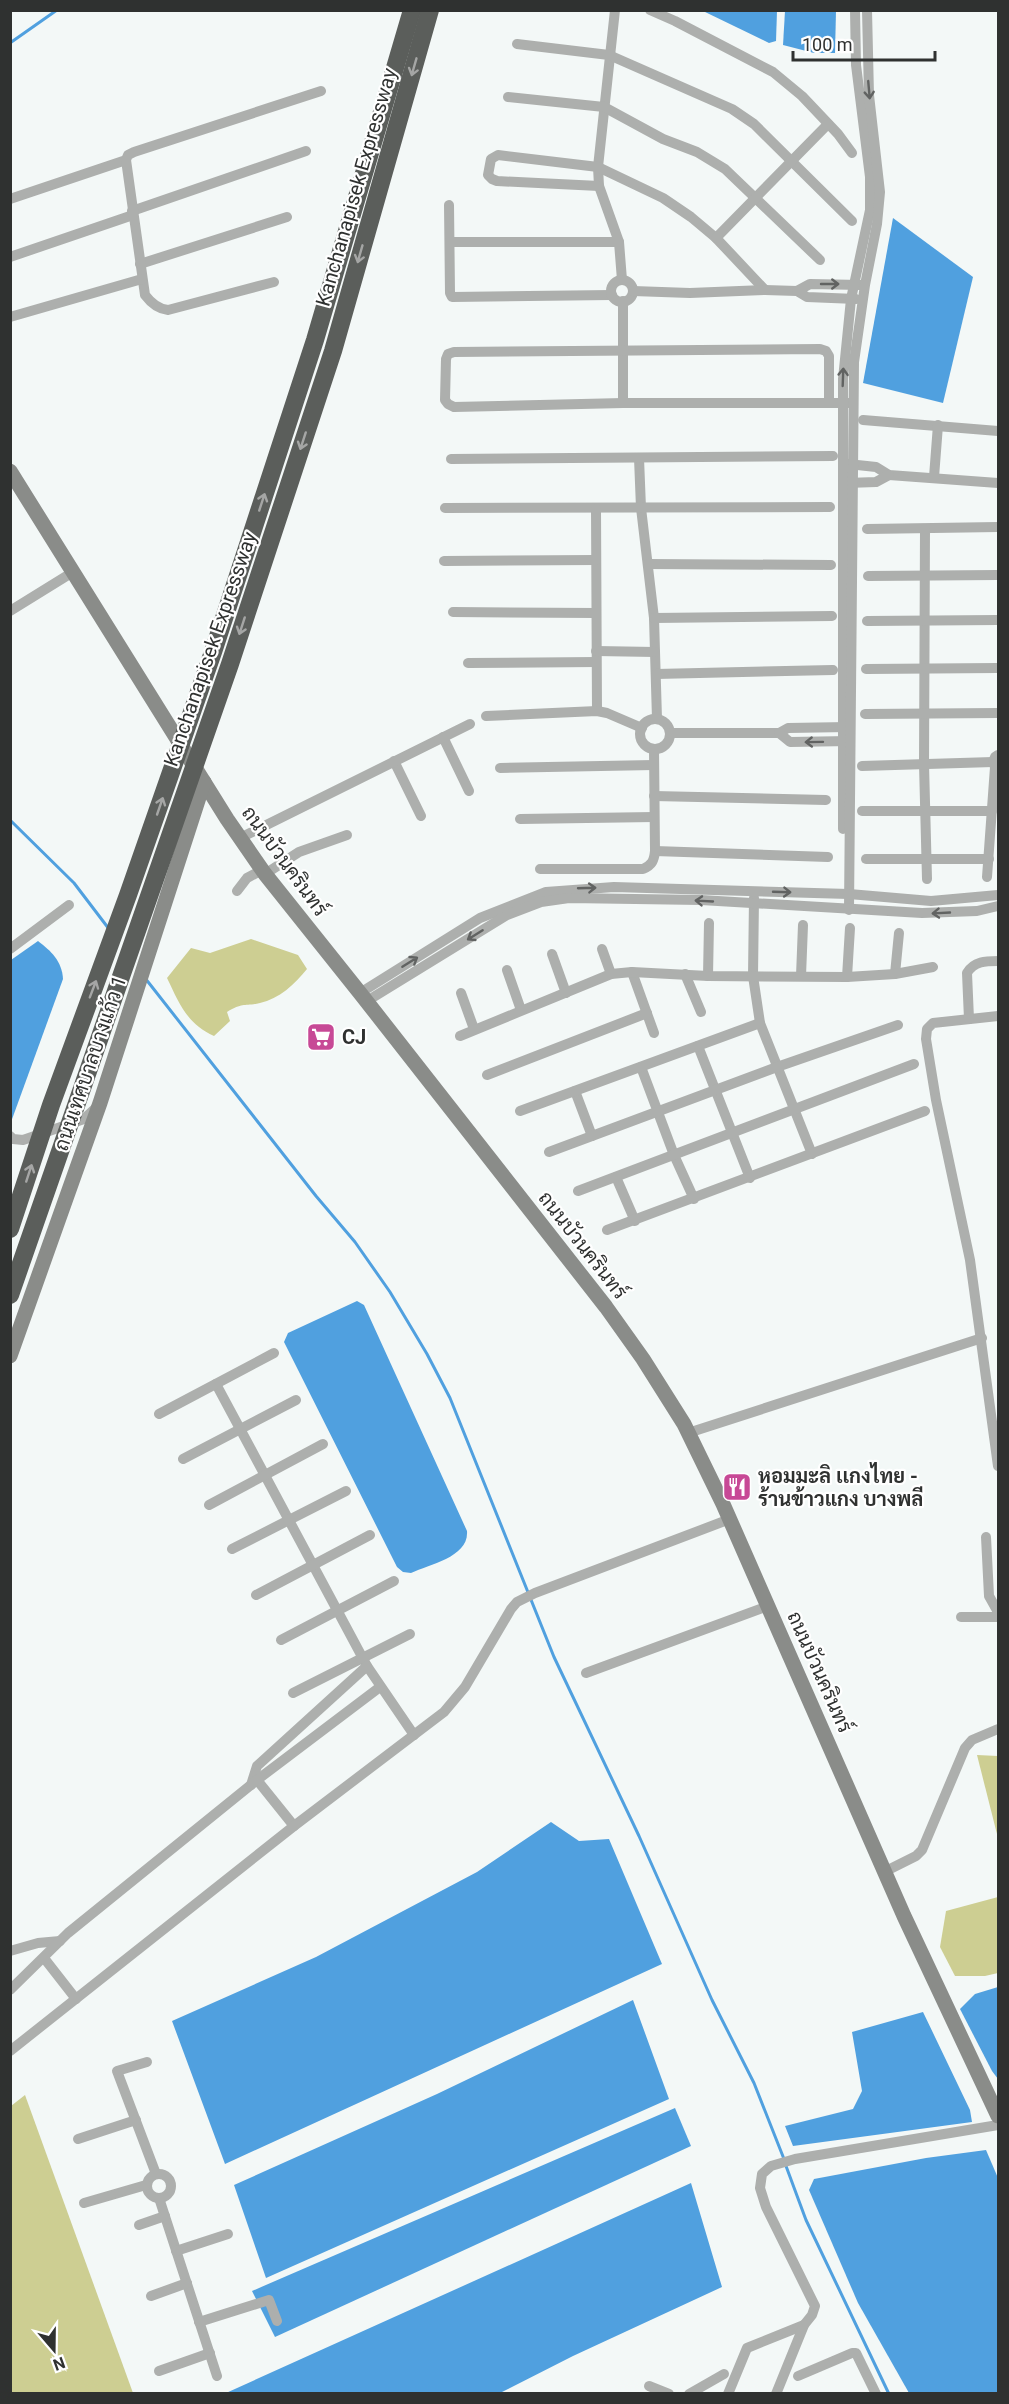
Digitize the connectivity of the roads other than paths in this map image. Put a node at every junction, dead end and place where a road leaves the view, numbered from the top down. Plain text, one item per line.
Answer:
1 (412, 10) edge
2 (431, 10) edge
3 (615, 10) edge
4 (650, 10) edge
5 (855, 10) edge
6 (867, 10) edge
7 (517, 44) dead end
8 (609, 55) junction
9 (321, 91) dead end
10 (508, 97) dead end
11 (604, 107) junction
12 (828, 123) junction
13 (306, 151) dead end
14 (852, 153) dead end
15 (126, 160) junction
16 (790, 162) junction
17 (598, 167) junction
18 (875, 176) junction
19 (599, 186) junction
20 (10, 199) edge
21 (754, 199) junction
22 (449, 205) dead end
23 (132, 213) junction
24 (287, 217) dead end
25 (852, 221) dead end
26 (716, 238) junction
27 (450, 242) junction
28 (619, 242) junction
29 (10, 256) edge
30 (820, 260) dead end
31 (140, 264) junction
32 (142, 279) junction
33 (622, 280) junction
34 (274, 282) dead end
35 (860, 284) junction
36 (765, 290) junction
37 (633, 291) junction
38 (797, 291) junction
39 (612, 296) junction
40 (851, 299) junction
41 (863, 299) junction
42 (623, 301) junction
43 (10, 316) edge
44 (622, 351) junction
45 (623, 403) junction
46 (829, 403) junction
47 (848, 403) junction
48 (863, 420) dead end
49 (938, 425) junction
50 (999, 431) edge
51 (833, 456) dead end
52 (639, 458) junction
53 (451, 459) dead end
54 (848, 464) junction
55 (10, 471) edge
56 (889, 475) junction
57 (934, 477) junction
58 (848, 482) junction
59 (999, 483) edge
60 (830, 507) dead end
61 (445, 508) dead end
62 (641, 508) junction
63 (596, 509) junction
64 (999, 527) edge
65 (867, 529) dead end
66 (925, 529) junction
67 (596, 560) junction
68 (444, 561) dead end
69 (648, 564) junction
70 (831, 565) dead end
71 (73, 572) junction
72 (999, 575) edge
73 (868, 576) dead end
74 (925, 576) junction
75 (10, 611) edge
76 (453, 612) dead end
77 (596, 613) junction
78 (832, 616) dead end
79 (654, 618) junction
80 (925, 620) junction
81 (999, 620) edge
82 (867, 621) dead end
83 (655, 652) junction
84 (596, 656) junction
85 (468, 663) dead end
86 (926, 668) junction
87 (999, 668) edge
88 (866, 669) dead end
89 (833, 670) dead end
90 (656, 674) junction
91 (597, 711) junction
92 (999, 713) edge
93 (865, 714) dead end
94 (925, 714) junction
95 (486, 716) dead end
96 (657, 720) junction
97 (470, 724) dead end
98 (848, 727) junction
99 (642, 728) junction
100 (670, 733) junction
101 (779, 734) junction
102 (443, 737) junction
103 (847, 741) junction
104 (654, 749) junction
105 (394, 761) junction
106 (996, 763) edge
107 (924, 764) junction
108 (654, 765) junction
109 (862, 766) dead end
110 (500, 768) dead end
111 (204, 782) junction
112 (470, 791) dead end
113 (654, 796) junction
114 (826, 800) dead end
115 (862, 811) dead end
116 (925, 811) junction
117 (421, 816) dead end
118 (994, 816) edge
119 (654, 817) junction
120 (520, 819) dead end
121 (347, 836) dead end
122 (240, 838) junction
123 (654, 851) junction
124 (828, 857) dead end
125 (866, 859) dead end
126 (926, 859) junction
127 (989, 859) junction
128 (540, 869) dead end
129 (263, 872) junction
130 (987, 877) dead end
131 (927, 879) dead end
132 (237, 891) dead end
133 (754, 891) junction
134 (847, 894) junction
135 (999, 894) edge
136 (976, 898) junction
137 (754, 903) junction
138 (69, 905) dead end
139 (999, 906) edge
140 (847, 910) junction
141 (977, 911) junction
142 (709, 923) dead end
143 (803, 925) dead end
144 (850, 928) dead end
145 (899, 933) dead end
146 (10, 949) edge
147 (602, 949) dead end
148 (552, 954) dead end
149 (999, 961) edge
150 (933, 967) dead end
151 (507, 970) dead end
152 (632, 972) junction
153 (611, 974) junction
154 (685, 974) junction
155 (895, 974) junction
156 (708, 976) junction
157 (753, 976) junction
158 (801, 976) junction
159 (847, 977) junction
160 (461, 993) dead end
161 (566, 993) junction
162 (364, 997) junction
163 (521, 1010) junction
164 (701, 1012) dead end
165 (647, 1013) junction
166 (999, 1016) edge
167 (969, 1019) junction
168 (760, 1023) junction
169 (898, 1025) dead end
170 (474, 1029) junction
171 (654, 1033) dead end
172 (460, 1036) dead end
173 (698, 1046) junction
174 (914, 1064) dead end
175 (641, 1067) junction
176 (777, 1067) junction
177 (487, 1075) dead end
178 (715, 1090) junction
179 (575, 1091) junction
180 (99, 1103) junction
181 (795, 1110) junction
182 (520, 1111) dead end
183 (925, 1111) dead end
184 (657, 1112) junction
185 (732, 1134) junction
186 (10, 1136) edge
187 (592, 1136) junction
188 (549, 1152) dead end
189 (812, 1154) junction
190 (674, 1155) junction
191 (616, 1177) junction
192 (750, 1178) junction
193 (578, 1191) dead end
194 (694, 1199) junction
195 (635, 1221) junction
196 (10, 1229) edge
197 (607, 1230) dead end
198 (10, 1295) edge
199 (982, 1338) junction
200 (274, 1353) dead end
201 (10, 1356) edge
202 (216, 1384) junction
203 (296, 1400) dead end
204 (159, 1414) dead end
205 (241, 1430) junction
206 (688, 1433) junction
207 (323, 1444) dead end
208 (183, 1459) dead end
209 (999, 1466) edge
210 (265, 1475) junction
211 (346, 1491) dead end
212 (208, 1505) dead end
213 (730, 1519) junction
214 (289, 1520) junction
215 (370, 1535) dead end
216 (986, 1537) dead end
217 (232, 1549) dead end
218 (312, 1564) junction
219 (394, 1581) dead end
220 (256, 1595) dead end
221 (768, 1606) junction
222 (338, 1611) junction
223 (999, 1612) edge
224 (961, 1617) dead end
225 (999, 1617) edge
226 (411, 1634) dead end
227 (281, 1640) dead end
228 (365, 1662) junction
229 (586, 1672) dead end
230 (380, 1686) junction
231 (292, 1693) dead end
232 (998, 1726) edge
233 (414, 1735) junction
234 (254, 1783) junction
235 (294, 1826) junction
236 (884, 1872) junction
237 (60, 1941) junction
238 (10, 1951) edge
239 (44, 1958) junction
240 (10, 1990) edge
241 (76, 1999) junction
242 (10, 2051) edge
243 (147, 2062) dead end
244 (999, 2116) edge
245 (136, 2120) junction
246 (999, 2125) edge
247 (78, 2139) dead end
248 (156, 2174) junction
249 (146, 2185) junction
250 (159, 2198) junction
251 (84, 2203) dead end
252 (165, 2216) junction
253 (139, 2225) dead end
254 (228, 2234) dead end
255 (176, 2252) junction
256 (187, 2283) junction
257 (151, 2296) dead end
258 (277, 2321) dead end
259 (200, 2322) junction
260 (804, 2325) junction
261 (210, 2353) junction
262 (159, 2371) dead end
263 (724, 2374) dead end
264 (217, 2376) dead end
265 (798, 2376) dead end
266 (649, 2386) dead end
267 (669, 2394) edge
268 (689, 2394) edge
269 (728, 2394) edge
270 (776, 2394) edge
271 (876, 2394) edge

196 -> 1 highway, Kanchanapisek Expressway
2 -> 198 highway, Kanchanapisek Expressway
3 - 8 street
4 - 12 street
5 - 18 street
6 -> 18 street
7 - 8 street
8 - 11 street
8 - 16 street
9 - 15 street
10 - 11 street
11 - 17 street
11 - 21 street
12 - 14 street
12 - 16 street
13 - 23 street
15 - 20 street
15 - 23 street
16 - 21 street
16 - 25 street
17 - 19 street
17 - 19 street
17 - 26 street
18 - 35 street
19 - 28 street
21 - 26 street
21 - 30 street
22 - 27 street
23 - 29 street
23 - 31 street
24 - 31 street
26 - 36 street
27 - 28 street
27 - 39 street
28 - 33 street
31 - 32 street
32 - 34 street
32 - 43 street
33 - 37 street
33 - 39 street
38 -> 35 street
35 - 40 street
35 - 41 street
36 - 37 street
36 - 38 street
37 - 42 street
38 - 40 street
39 - 42 street
40 - 41 street
47 -> 40 street
41 - 47 street
42 - 44 street
44 - 45 street
44 - 45 street
44 - 46 street
45 - 46 street
46 - 47 street
47 - 54 street
48 - 49 street
49 - 50 street
49 - 57 street
51 - 52 street
52 - 53 street
52 - 62 street
54 - 56 street
54 - 58 street
55 - 71 street, ถนนบัวนครินทร์
56 - 57 street
56 - 58 street
57 - 59 street
58 - 98 street
60 - 62 street
61 - 63 street
62 - 63 street
62 - 69 street
63 - 67 street
64 - 66 street
65 - 66 street
66 - 74 street
67 - 68 street
67 - 77 street
69 - 70 street
69 - 79 street
71 - 75 street
71 - 111 street, ถนนบัวนครินทร์
72 - 74 street
73 - 74 street
74 - 80 street
76 - 77 street
77 - 84 street
78 - 79 street
79 - 83 street
80 - 81 street
80 - 82 street
80 - 86 street
83 - 84 street
83 - 90 street
84 - 85 street
84 - 91 street
86 - 87 street
86 - 88 street
86 - 94 street
89 - 90 street
90 - 96 street
91 - 95 street
91 - 99 street
92 - 94 street
93 - 94 street
94 - 107 street
96 - 99 street
96 - 100 street
97 - 102 street
98 - 101 street
98 - 103 street
99 - 104 street
100 - 101 street
100 - 104 street
103 -> 101 street
102 - 105 street
102 - 112 street
103 - 134 street
104 - 108 street
105 - 117 street
105 - 122 street
106 - 107 street
106 - 118 street
107 - 109 street
107 - 116 street
108 - 110 street
108 - 113 street
111 - 122 street, ถนนบัวนครินทร์
111 - 180 street, ถนนเทศบาลบางแก้ว 1
113 - 114 street
113 - 119 street
115 - 116 street
116 - 118 street
116 - 126 street
118 - 127 street
119 - 120 street
119 - 123 street
121 - 129 street
122 - 129 street, ถนนบัวนครินทร์
123 - 124 street
123 - 128 street
125 - 126 street
126 - 127 street
126 - 131 street
127 - 130 street
129 - 132 street
129 - 162 street, ถนนบัวนครินทร์
133 -> 134 street
133 - 137 street
162 -> 133 street
134 - 136 street
134 - 140 street
135 - 136 street
136 - 141 street
137 - 140 street
137 - 157 street
137 -> 162 street
138 - 146 street
139 - 141 street
141 -> 140 street
142 - 156 street
143 - 158 street
144 - 159 street
145 - 155 street
147 - 153 street
148 - 161 street
149 - 167 street
150 - 155 street
151 - 163 street
152 - 153 street
152 - 154 street
152 - 165 street
153 - 161 street
154 - 156 street
154 - 164 street
155 - 159 street
156 - 157 street
157 - 158 street
157 - 168 street
158 - 159 street
160 - 170 street
161 - 163 street
162 - 206 street, ถนนบัวนครินทร์
163 - 170 street
165 - 171 street
165 - 177 street
166 - 167 street
167 - 199 street
168 - 173 street
168 - 176 street
169 - 176 street
170 - 172 street
173 - 175 street
173 - 178 street
174 - 181 street
175 - 179 street
175 - 184 street
176 - 178 street
176 - 181 street
178 - 184 street
178 - 185 street
179 - 182 street
179 - 187 street
180 - 186 street
180 - 201 street, ถนนเทศบาลบางแก้ว 1
181 - 185 street
181 - 189 street
183 - 189 street
184 - 187 street
184 - 190 street
185 - 190 street
185 - 192 street
187 - 188 street
189 - 192 street
190 - 191 street
190 - 194 street
191 - 193 street
191 - 195 street
192 - 194 street
194 - 195 street
195 - 197 street
199 - 206 street
199 - 209 street
200 - 202 street
202 - 204 street
202 - 205 street
203 - 205 street
205 - 208 street
205 - 210 street
206 - 213 street, ถนนบัวนครินทร์
207 - 210 street
210 - 212 street
210 - 214 street
211 - 214 street
213 - 221 street, ถนนบัวนครินทร์
213 - 233 street
214 - 217 street
214 - 218 street
215 - 218 street
216 - 223 street
218 - 220 street
218 - 222 street
219 - 222 street
221 - 229 street
221 - 236 street, ถนนบัวนครินทร์
222 - 227 street
222 - 228 street
224 - 225 street
226 - 228 street
228 - 230 street
228 - 231 street
228 - 234 street
230 - 233 street
230 - 234 street
232 - 236 street
233 - 235 street
234 - 235 street
234 - 237 street
235 - 241 street
236 - 244 street, ถนนบัวนครินทร์
237 - 238 street
237 - 239 street
239 - 240 street
239 - 241 street
241 - 242 street
243 - 245 street
245 - 247 street
245 - 248 street
246 - 260 street
248 - 249 street
248 - 250 street
249 - 250 street
249 - 251 street
250 - 252 street
252 - 253 street
252 - 255 street
254 - 255 street
255 - 256 street
256 - 257 street
256 - 259 street
258 - 259 street
259 - 261 street
260 - 269 street
260 - 270 street
261 - 262 street
261 - 264 street
263 - 268 street
265 - 271 street
266 - 267 street

